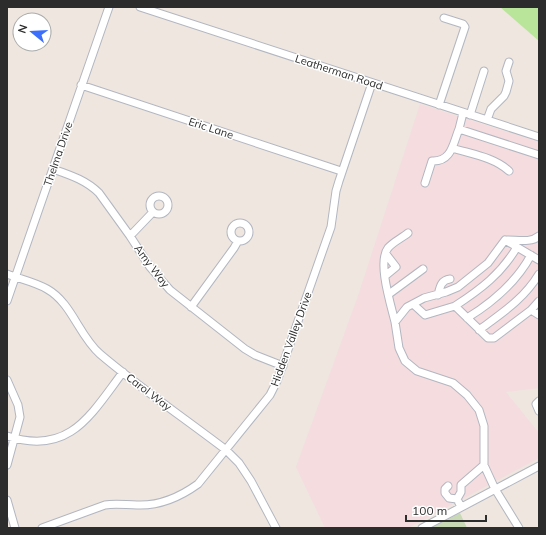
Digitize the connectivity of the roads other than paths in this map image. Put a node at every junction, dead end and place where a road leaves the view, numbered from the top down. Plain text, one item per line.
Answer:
1 (109, 7) edge
2 (140, 7) edge
3 (444, 18) dead end
4 (509, 62) dead end
5 (484, 71) dead end
6 (372, 83) junction
7 (82, 85) junction
8 (439, 105) junction
9 (467, 114) junction
10 (487, 120) junction
11 (458, 128) junction
12 (539, 137) edge
13 (452, 148) junction
14 (539, 155) edge
15 (52, 169) junction
16 (341, 171) junction
17 (509, 172) dead end
18 (424, 183) dead end
19 (153, 212) dead end
20 (408, 233) dead end
21 (130, 236) junction
22 (539, 236) edge
23 (505, 240) junction
24 (238, 241) dead end
25 (517, 247) junction
26 (386, 254) junction
27 (531, 255) junction
28 (539, 260) edge
29 (423, 269) dead end
30 (7, 274) edge
31 (539, 274) edge
32 (384, 276) junction
33 (15, 277) junction
34 (462, 283) junction
35 (388, 294) junction
36 (438, 295) junction
37 (7, 301) edge
38 (539, 301) edge
39 (412, 304) junction
40 (455, 306) junction
41 (192, 307) junction
42 (531, 310) junction
43 (539, 315) edge
44 (467, 318) junction
45 (395, 322) junction
46 (479, 330) junction
47 (283, 366) junction
48 (123, 372) junction
49 (7, 380) edge
50 (539, 401) edge
51 (539, 411) edge
52 (11, 437) edge
53 (226, 450) junction
54 (7, 465) edge
55 (484, 465) junction
56 (539, 466) edge
57 (461, 485) junction
58 (495, 489) junction
59 (457, 499) junction
60 (7, 500) edge
61 (461, 507) junction
62 (15, 528) edge
63 (42, 528) edge
64 (276, 528) edge
65 (422, 528) edge
66 (519, 528) edge

1 - 7 street, Thelma Drive
2 - 6 street, Leatherman Road
3 - 8 street
4 - 10 street
5 - 9 street
6 - 8 street, Leatherman Road
6 - 16 street, Hidden Valley Drive
7 - 15 street, Thelma Drive
7 - 16 street, Eric Lane
8 - 9 street, Leatherman Road
9 - 10 street, Leatherman Road
9 - 11 street
10 - 12 street, Leatherman Road
11 - 13 street
11 - 14 street
13 - 17 street
13 - 18 street
15 - 21 street, Amy Way
15 - 33 street, Thelma Drive
16 - 47 street, Hidden Valley Drive
19 - 21 street
20 - 26 street
21 - 41 street, Amy Way
22 - 23 street
23 - 25 street
23 - 34 street
24 - 41 street
25 - 27 street
25 - 40 street
26 - 32 street
26 - 32 street
27 - 28 street
27 - 44 street
29 - 35 street
30 - 33 street, Carol Way
31 - 46 street
32 - 35 street
33 - 37 street, Thelma Drive
33 - 48 street, Carol Way
34 - 36 street
34 - 36 street
35 - 45 street
36 - 39 street
38 - 42 street
39 - 40 street
39 - 45 street
40 - 44 street
41 - 47 street, Amy Way
42 - 43 street
42 - 46 street
44 - 46 street
45 - 55 street
47 - 53 street, Hidden Valley Drive
48 - 52 street
48 - 53 street, Carol Way
49 - 52 street
50 - 51 street
52 - 54 street
53 - 63 street, Hidden Valley Drive
53 - 64 street, Carol Way
55 - 57 street
55 - 58 street
56 - 58 street
57 - 59 street
57 - 59 street
58 - 61 street
58 - 66 street
59 - 61 street
60 - 62 street
61 - 65 street

